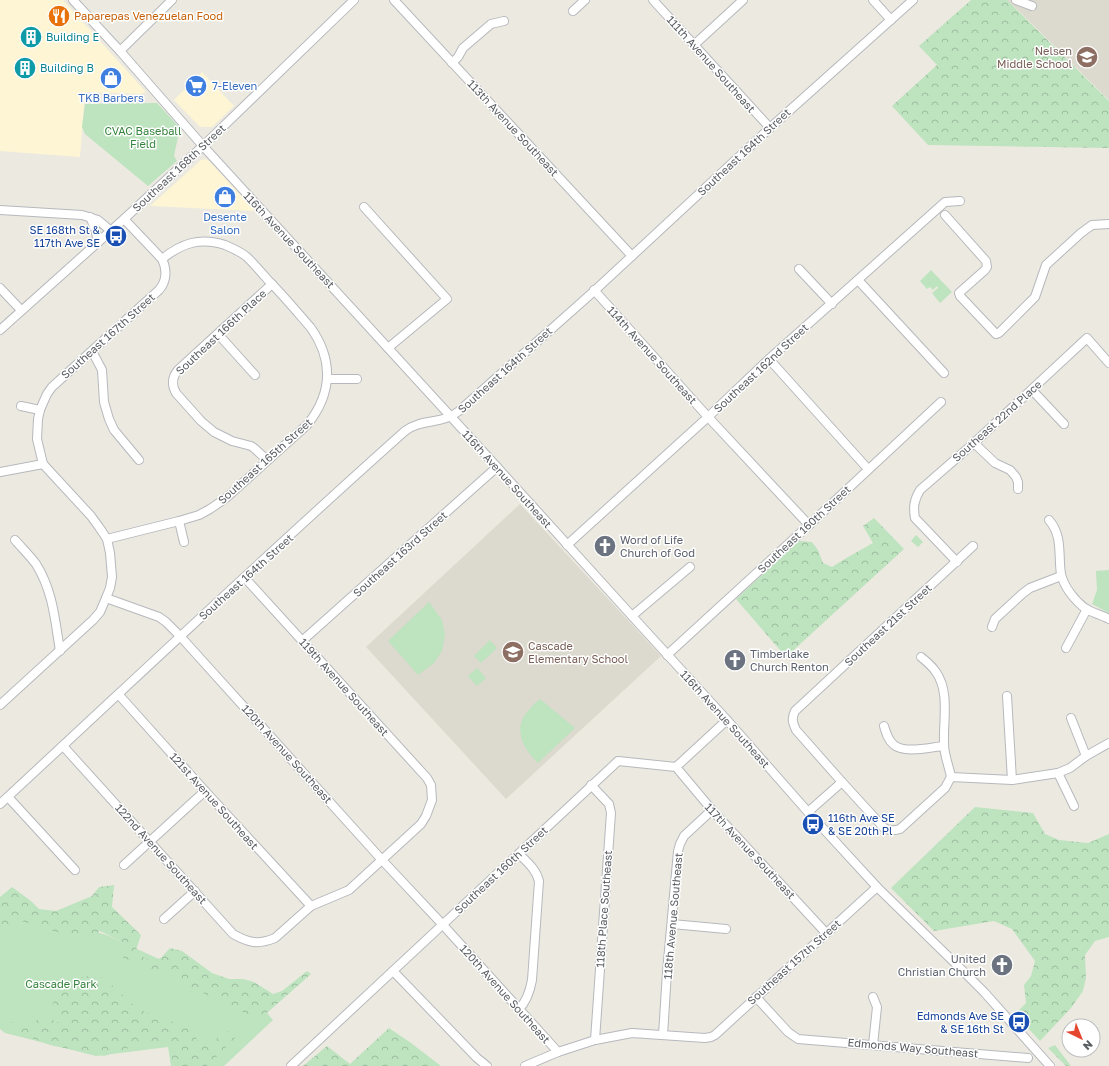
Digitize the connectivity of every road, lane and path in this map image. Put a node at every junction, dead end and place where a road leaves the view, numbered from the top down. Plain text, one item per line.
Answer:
1 (73, 0) edge
2 (172, 0) edge
3 (354, 0) edge
4 (394, 0) edge
5 (585, 0) edge
6 (652, 0) edge
7 (743, 0) edge
8 (873, 0) edge
9 (913, 0) edge
10 (1016, 0) edge
11 (1032, 6) dead end
12 (573, 11) dead end
13 (891, 20) junction
14 (504, 21) dead end
15 (694, 45) junction
16 (120, 51) junction
17 (452, 63) junction
18 (770, 128) junction
19 (203, 146) junction
20 (960, 201) dead end
21 (364, 207) dead end
22 (0, 210) edge
23 (945, 216) dead end
24 (90, 217) junction
25 (124, 219) junction
26 (1109, 224) edge
27 (111, 231) junction
28 (98, 242) junction
29 (632, 256) junction
30 (162, 259) junction
31 (799, 269) dead end
32 (858, 280) junction
33 (272, 284) junction
34 (0, 288) edge
35 (594, 290) junction
36 (832, 304) junction
37 (21, 310) junction
38 (0, 330) edge
39 (218, 334) junction
40 (388, 348) junction
41 (92, 351) junction
42 (769, 359) junction
43 (1109, 363) edge
44 (944, 373) dead end
45 (255, 375) dead end
46 (327, 379) junction
47 (357, 379) dead end
48 (1032, 390) junction
49 (941, 402) dead end
50 (21, 406) dead end
51 (40, 410) junction
52 (451, 417) junction
53 (708, 417) junction
54 (1064, 424) dead end
55 (974, 442) junction
56 (139, 460) dead end
57 (267, 460) junction
58 (43, 464) junction
59 (497, 467) junction
60 (868, 469) junction
61 (0, 472) edge
62 (1018, 489) dead end
63 (1049, 520) dead end
64 (179, 521) junction
65 (809, 525) junction
66 (107, 539) junction
67 (15, 540) dead end
68 (184, 542) dead end
69 (567, 545) junction
70 (973, 546) dead end
71 (957, 562) junction
72 (690, 567) dead end
73 (1061, 576) junction
74 (245, 578) junction
75 (106, 598) junction
76 (1087, 609) junction
77 (632, 616) junction
78 (1109, 619) edge
79 (992, 627) dead end
80 (180, 636) junction
81 (302, 641) junction
82 (1066, 648) dead end
83 (60, 651) junction
84 (667, 655) junction
85 (921, 657) dead end
86 (119, 694) junction
87 (1006, 696) dead end
88 (0, 706) edge
89 (1071, 718) dead end
90 (727, 720) junction
91 (884, 726) dead end
92 (1109, 744) edge
93 (63, 746) junction
94 (944, 746) junction
95 (1086, 756) junction
96 (676, 767) junction
97 (1058, 773) junction
98 (951, 777) junction
99 (1012, 780) junction
100 (842, 782) junction
101 (591, 786) junction
102 (205, 791) junction
103 (8, 797) junction
104 (0, 804) edge
105 (1074, 806) dead end
106 (712, 810) junction
107 (808, 812) junction
108 (149, 842) junction
109 (519, 854) junction
110 (382, 860) junction
111 (124, 865) dead end
112 (75, 870) dead end
113 (877, 887) junction
114 (195, 891) junction
115 (311, 906) junction
116 (164, 919) dead end
117 (672, 924) junction
118 (443, 925) junction
119 (726, 929) dead end
120 (826, 933) junction
121 (393, 971) junction
122 (756, 997) junction
123 (873, 997) dead end
124 (519, 1009) junction
125 (663, 1035) junction
126 (595, 1040) junction
127 (873, 1045) junction
128 (1036, 1050) junction
129 (558, 1052) junction
130 (1027, 1062) edge
131 (291, 1066) edge
132 (487, 1066) edge
133 (525, 1066) edge
134 (1050, 1066) edge

1 - 16 street, 116th Avenue Southeast
2 - 16 street
3 - 19 street, Southeast 168th Street
4 - 17 street, 113th Avenue Southeast
5 - 12 street
6 - 15 street, 111th Avenue Southeast
7 - 15 street
8 - 13 street
9 - 13 street, Southeast 164th Street
10 - 11 street
13 - 18 street, Southeast 164th Street
14 - 17 street
15 - 18 street, 111th Avenue Southeast
16 - 19 street, 116th Avenue Southeast
17 - 29 street, 113th Avenue Southeast
18 - 29 street, Southeast 164th Street
19 - 25 street, Southeast 168th Street
19 - 40 street, 116th Avenue Southeast
20 - 32 street, Southeast 162nd Street
21 - 40 street
22 - 24 street
23 - 26 street
24 - 27 street
24 - 28 street
25 - 27 street, Southeast 168th Street
25 - 30 street
27 - 28 street, Southeast 168th Street
28 - 37 street, Southeast 168th Street
29 - 35 street, Southeast 164th Street
30 - 33 street, Southeast 165th Street
30 - 41 street, Southeast 167th Street
31 - 36 street
32 - 36 street, Southeast 162nd Street
32 - 44 street
33 - 39 street, Southeast 166th Place
33 - 46 street, Southeast 165th Street
34 - 37 street
35 - 52 street, Southeast 164th Street
35 - 53 street, 114th Avenue Southeast
36 - 42 street, Southeast 162nd Street
37 - 38 street, Southeast 168th Street
39 - 45 street
39 - 57 street, Southeast 166th Place
40 - 52 street, 116th Avenue Southeast
41 - 51 street, Southeast 167th Street
41 - 56 street
42 - 53 street, Southeast 162nd Street
42 - 60 street
43 - 48 street, Southeast 22nd Place
46 - 47 street
46 - 57 street, Southeast 165th Street
48 - 54 street
48 - 55 street, Southeast 22nd Place
49 - 60 street, Southeast 160th Street
50 - 51 street
51 - 58 street, Southeast 167th Street
52 - 59 street, 116th Avenue Southeast
52 - 74 street, Southeast 164th Street
53 - 65 street, 114th Avenue Southeast
53 - 69 street, Southeast 162nd Street
55 - 62 street
55 - 71 street, Southeast 22nd Place
57 - 64 street, Southeast 165th Street
58 - 61 street
58 - 66 street
59 - 69 street, 116th Avenue Southeast
59 - 81 street, Southeast 163rd Street
60 - 65 street, Southeast 160th Street
63 - 73 street
64 - 66 street, Southeast 165th Street
64 - 68 street
65 - 84 street, Southeast 160th Street
66 - 75 street
67 - 83 street
69 - 77 street, 116th Avenue Southeast
70 - 71 street, Southeast 21st Street
71 - 100 street, Southeast 21st Street
72 - 77 street
73 - 76 street
73 - 79 street
74 - 80 street, Southeast 164th Street
74 - 81 street, 119th Avenue Southeast
75 - 80 street, 120th Avenue Southeast
75 - 83 street
76 - 78 street
76 - 82 street
77 - 84 street, 116th Avenue Southeast
80 - 86 street, Southeast 164th Street
80 - 110 street, 120th Avenue Southeast
81 - 110 street, 119th Avenue Southeast
83 - 88 street
84 - 90 street, 116th Avenue Southeast
85 - 94 street
86 - 93 street, Southeast 164th Street
86 - 102 street, 121st Avenue Southeast
87 - 99 street
89 - 95 street
90 - 96 street
90 - 107 street, 116th Avenue Southeast
91 - 94 street
92 - 95 street
93 - 103 street, Southeast 164th Street
93 - 108 street, 122nd Avenue Southeast
94 - 98 street
95 - 97 street
96 - 101 street, Southeast 160th Street
96 - 106 street, 117th Avenue Southeast
97 - 99 street
97 - 105 street
98 - 99 street
98 - 100 street
100 - 107 street
101 - 109 street, Southeast 160th Street
101 - 126 street, 118th Place Southeast
102 - 108 street
102 - 115 street, 121st Avenue Southeast
103 - 104 street, Southeast 164th Street
103 - 112 street
106 - 117 street, 118th Avenue Southeast
106 - 120 street, 117th Avenue Southeast
107 - 113 street, 116th Avenue Southeast
108 - 111 street
108 - 114 street, 122nd Avenue Southeast
109 - 118 street, Southeast 160th Street
109 - 124 street
110 - 115 street
110 - 118 street, 120th Avenue Southeast
113 - 120 street, Southeast 157th Street
113 - 128 street, 116th Avenue Southeast
114 - 115 street, 122nd Avenue Southeast
114 - 116 street
117 - 119 street
117 - 125 street, 118th Avenue Southeast
118 - 121 street, Southeast 160th Street
118 - 124 street, 120th Avenue Southeast
120 - 122 street, Southeast 157th Street
121 - 131 street, Southeast 160th Street
121 - 132 street
122 - 125 street, Southeast 157th Street
122 - 127 street, Edmonds Way Southeast
123 - 127 street
124 - 129 street, 120th Avenue Southeast
125 - 126 street
126 - 129 street
127 - 130 street, Edmonds Way Southeast
128 - 130 street
128 - 134 street, 116th Avenue Southeast
129 - 133 street

